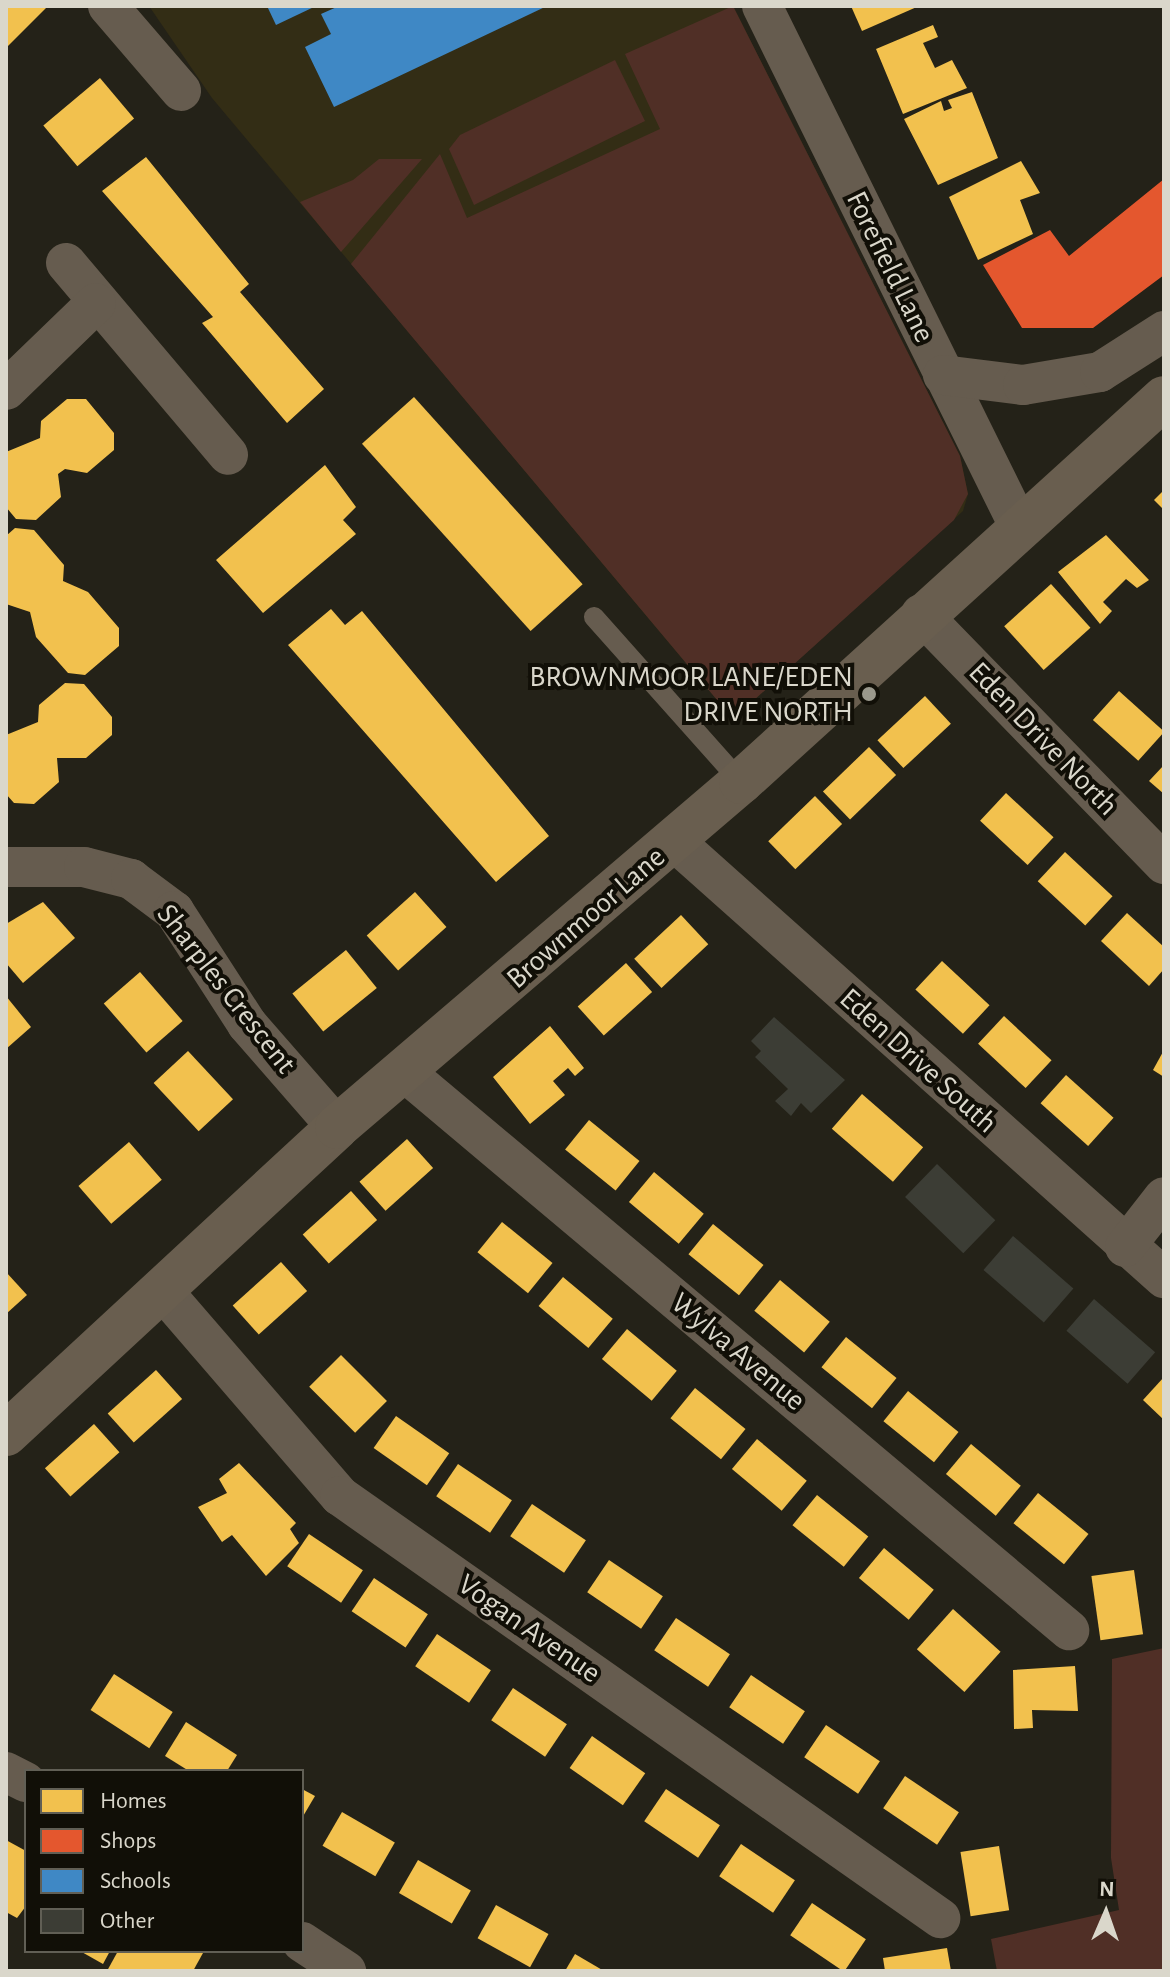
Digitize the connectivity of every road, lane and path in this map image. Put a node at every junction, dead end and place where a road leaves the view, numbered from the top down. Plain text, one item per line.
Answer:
1 (108, 6) edge
2 (762, 6) edge
3 (181, 91) dead end
4 (66, 263) dead end
5 (96, 303) junction
6 (1164, 331) edge
7 (943, 375) junction
8 (6, 390) edge
9 (1164, 398) edge
10 (228, 455) dead end
11 (1020, 528) junction
12 (921, 614) junction
13 (594, 617) dead end
14 (741, 782) junction
15 (674, 841) junction
16 (1164, 864) edge
17 (6, 867) edge
18 (407, 1074) junction
19 (337, 1127) junction
20 (1164, 1197) edge
21 (1125, 1247) junction
22 (1164, 1278) edge
23 (162, 1290) junction
24 (6, 1434) edge
25 (1069, 1630) dead end
26 (6, 1772) edge
27 (24, 1781) edge
28 (940, 1918) dead end
29 (304, 1943) edge
30 (346, 1971) edge

1 - 3 street
2 - 7 street, Forefield Lane
4 - 5 street
5 - 8 street
5 - 10 street
6 - 7 street
7 - 11 street, Forefield Lane
9 - 11 street, Brownmoor Lane
11 - 12 street, Brownmoor Lane
12 - 14 street, Brownmoor Lane
12 - 16 street, Eden Drive North
13 - 14 lane
14 - 15 street, Brownmoor Lane
15 - 18 street, Brownmoor Lane
15 - 21 street, Eden Drive South
17 - 19 street, Sharples Crescent
18 - 19 street, Brownmoor Lane
18 - 25 street, Wylva Avenue
19 - 23 street, Brownmoor Lane
20 - 21 street
21 - 22 street, Eden Drive South
23 - 24 street, Brownmoor Lane
23 - 28 street, Vogan Avenue
26 - 27 street
29 - 30 street

